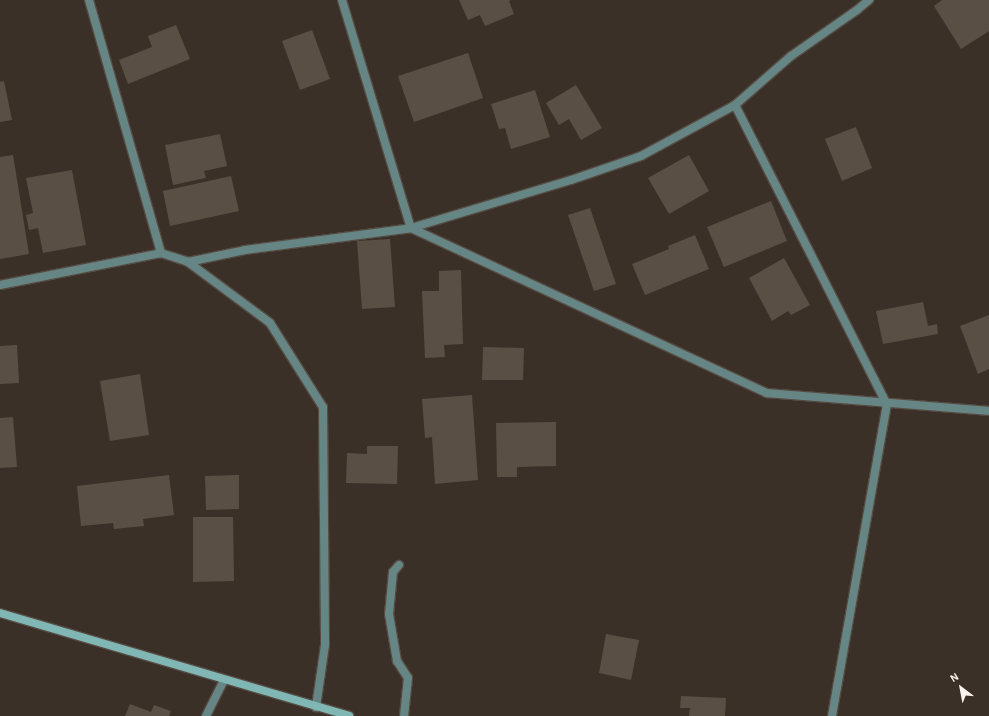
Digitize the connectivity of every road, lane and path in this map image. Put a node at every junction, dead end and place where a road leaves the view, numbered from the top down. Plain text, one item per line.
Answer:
1 (89, 0) edge
2 (342, 0) edge
3 (869, 0) edge
4 (735, 105) junction
5 (411, 228) junction
6 (161, 253) junction
7 (188, 262) junction
8 (0, 285) edge
9 (887, 404) junction
10 (989, 411) edge
11 (399, 565) dead end
12 (0, 613) edge
13 (224, 680) junction
14 (316, 707) junction
15 (206, 716) edge
16 (349, 716) edge
17 (404, 716) edge
18 (832, 716) edge

1 - 6 street
2 - 5 street
3 - 4 street
4 - 5 street
4 - 9 street
5 - 7 street
5 - 9 street
6 - 7 street
6 - 8 street
7 - 14 street
9 - 10 street
9 - 18 street
11 - 17 street
12 - 13 main road
13 - 14 main road
13 - 15 street
14 - 16 main road

